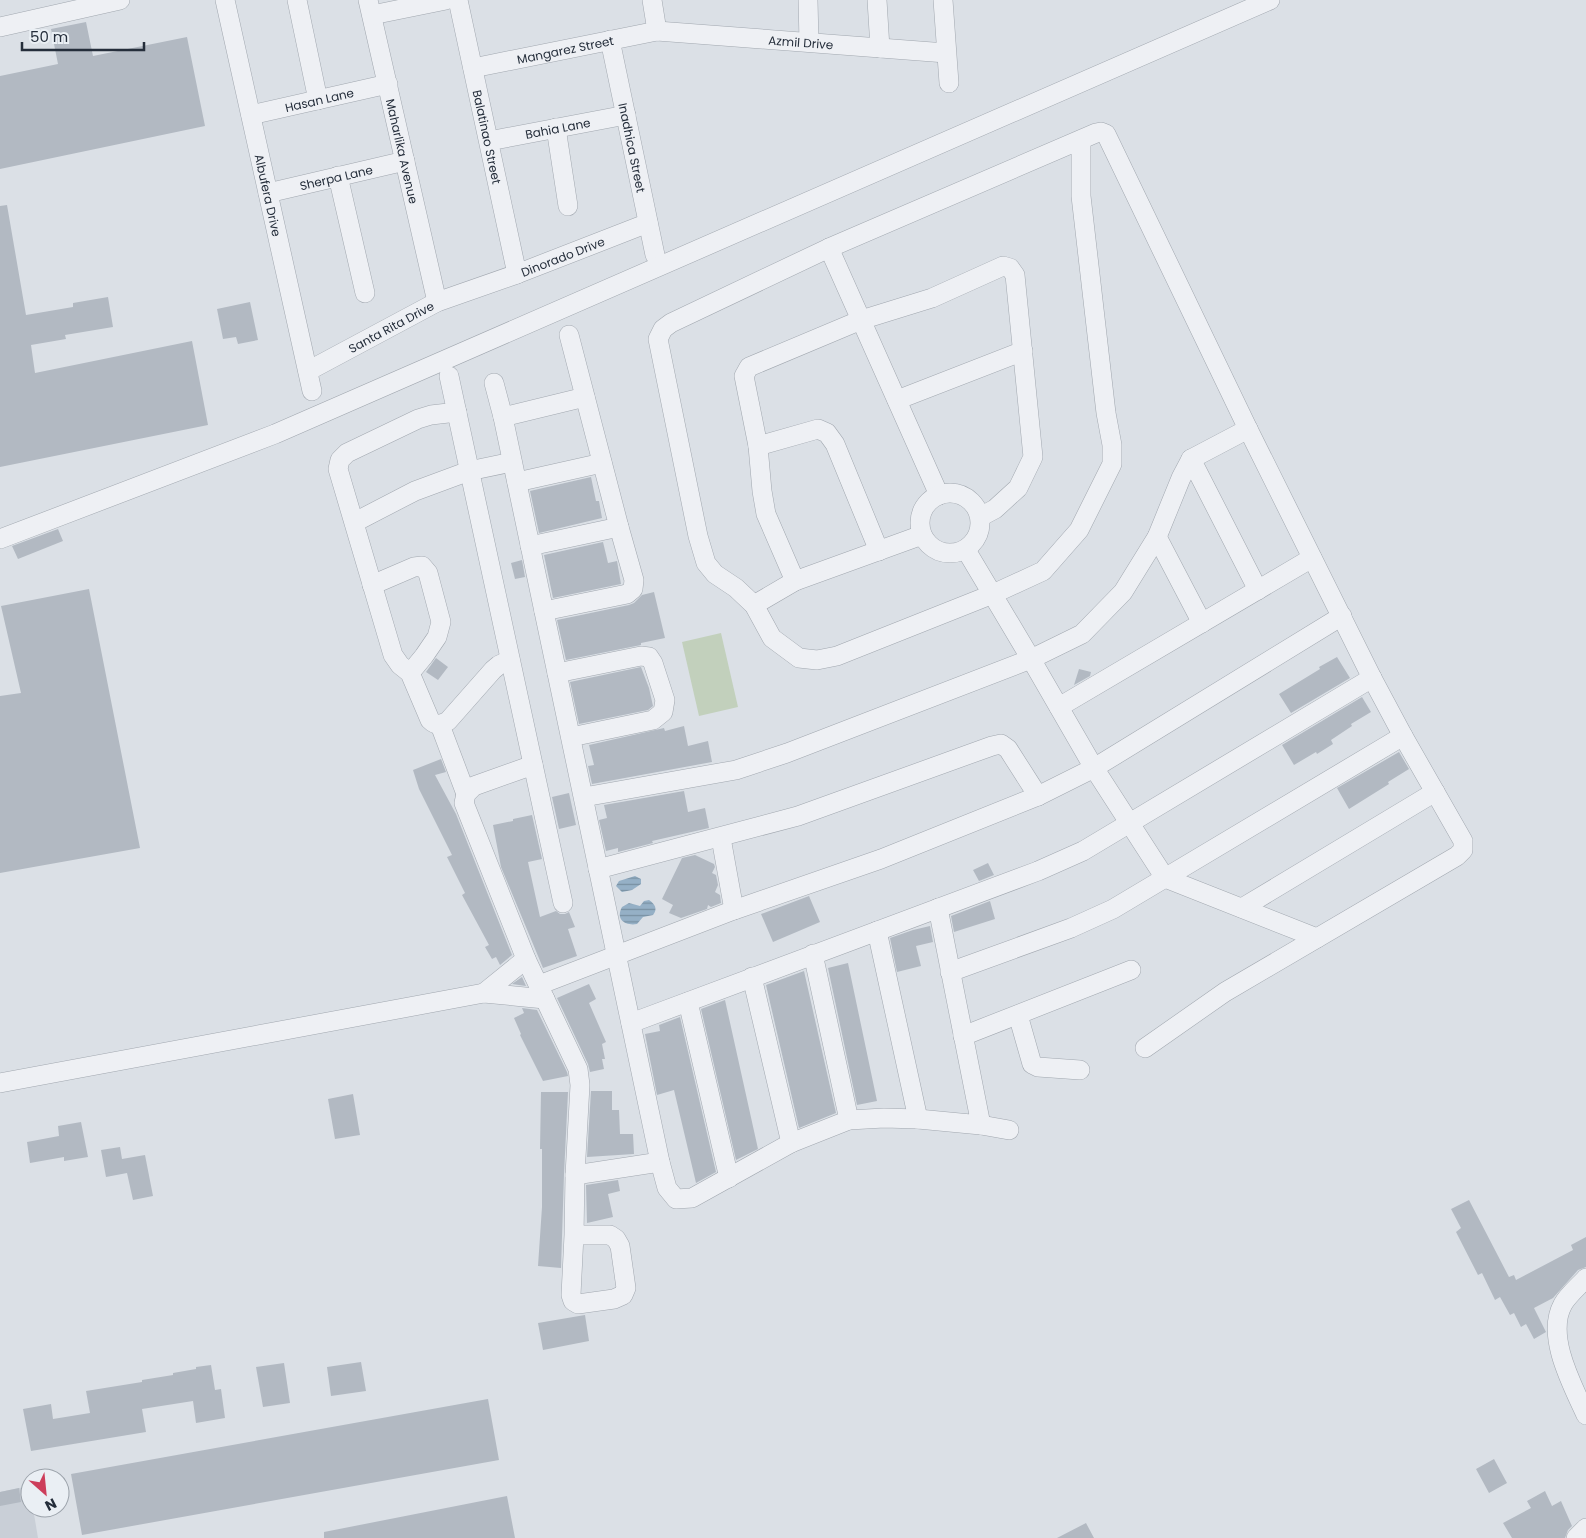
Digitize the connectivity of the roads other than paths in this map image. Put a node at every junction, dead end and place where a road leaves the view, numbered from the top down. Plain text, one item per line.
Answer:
1 (120, 0) edge
2 (225, 0) edge
3 (297, 0) edge
4 (446, 0) edge
5 (458, 0) edge
6 (652, 0) edge
7 (808, 0) edge
8 (877, 0) edge
9 (943, 0) edge
10 (1270, 0) edge
11 (370, 8) edge
12 (0, 26) edge
13 (657, 31) junction
14 (610, 40) junction
15 (809, 42) junction
16 (880, 48) junction
17 (946, 53) junction
18 (473, 68) junction
19 (948, 83) dead end
20 (388, 84) junction
21 (318, 100) junction
22 (250, 115) junction
23 (626, 115) junction
24 (556, 128) junction
25 (1081, 140) junction
26 (489, 141) junction
27 (405, 161) junction
28 (338, 176) junction
29 (268, 192) junction
30 (568, 206) dead end
31 (648, 222) junction
32 (829, 248) junction
33 (655, 255) dead end
34 (517, 274) junction
35 (477, 288) joint
36 (365, 293) dead end
37 (438, 302) junction
38 (861, 320) junction
39 (569, 335) dead end
40 (1023, 351) junction
41 (308, 371) junction
42 (449, 376) dead end
43 (494, 383) dead end
44 (312, 391) dead end
45 (585, 397) junction
46 (897, 400) junction
47 (457, 412) junction
48 (503, 417) junction
49 (1248, 429) junction
50 (758, 446) junction
51 (1191, 459) junction
52 (512, 462) junction
53 (602, 463) junction
54 (469, 472) junction
55 (517, 482) junction
56 (939, 495) junction
57 (980, 517) junction
58 (354, 522) junction
59 (619, 527) junction
60 (922, 535) junction
61 (1157, 537) junction
62 (0, 539) edge
63 (530, 546) junction
64 (966, 550) junction
65 (879, 551) junction
66 (1312, 558) junction
67 (795, 581) junction
68 (372, 585) junction
69 (1258, 590) junction
70 (993, 594) junction
71 (754, 605) junction
72 (544, 611) junction
73 (1342, 616) junction
74 (1202, 623) junction
75 (1031, 659) junction
76 (510, 660) junction
77 (410, 673) junction
78 (557, 673) junction
79 (1372, 678) junction
80 (1059, 708) junction
81 (440, 725) junction
82 (1402, 736) junction
83 (571, 737) junction
84 (533, 765) junction
85 (1094, 768) junction
86 (1435, 792) junction
87 (466, 794) junction
88 (1038, 796) junction
89 (584, 797) junction
90 (1129, 824) junction
91 (721, 838) junction
92 (598, 869) junction
93 (1164, 878) junction
94 (563, 903) dead end
95 (938, 908) junction
96 (1242, 908) junction
97 (734, 910) junction
98 (877, 931) junction
99 (1317, 938) junction
100 (814, 954) junction
101 (617, 956) junction
102 (526, 959) junction
103 (1131, 970) dead end
104 (950, 972) junction
105 (752, 977) junction
106 (542, 992) junction
107 (484, 993) junction
108 (688, 1002) junction
109 (1018, 1015) junction
110 (631, 1023) junction
111 (963, 1036) junction
112 (1145, 1048) dead end
113 (1080, 1070) dead end
114 (0, 1083) edge
115 (918, 1119) junction
116 (849, 1120) junction
117 (981, 1125) junction
118 (1010, 1130) dead end
119 (791, 1143) junction
120 (660, 1162) junction
121 (575, 1176) junction
122 (729, 1178) junction
123 (574, 1235) dead end
124 (1586, 1278) edge
125 (1586, 1415) edge
126 (1586, 1528) edge
127 (1576, 1538) edge

1 - 12 street
2 - 22 street, Albufera Drive
3 - 21 street
4 - 11 street
5 - 18 street, Balatinao Street
6 - 13 street
7 - 15 street
8 - 16 street
9 - 17 street
10 - 62 street
11 - 20 street, Maharlika Avenue
13 - 14 street, Mangarez Street
13 - 15 street, Azmil Drive
14 - 18 street, Mangarez Street
14 - 23 street, Inadhica Street
15 - 16 street, Azmil Drive
16 - 17 street, Azmil Drive
17 - 19 street
18 - 26 street, Balatinao Street
20 - 21 street, Hasan Lane
20 - 27 street, Maharlika Avenue
21 - 22 street, Hasan Lane
22 - 29 street, Albufera Drive
23 - 24 street, Bahia Lane
23 - 31 street, Inadhica Street
24 - 26 street, Bahia Lane
24 - 30 street
25 - 32 street
25 - 49 street
25 - 70 street
26 - 34 street, Balatinao Street
27 - 28 street, Sherpa Lane
27 - 37 street, Maharlika Avenue
28 - 29 street, Sherpa Lane
28 - 36 street
29 - 41 street, Albufera Drive
31 - 33 street, Inadhica Street
31 - 34 street, Dinorado Drive
32 - 38 street
32 - 71 street
34 - 35 street, Dinorado Drive
35 - 37 street, Santa Rita Drive
37 - 41 street, Santa Rita Drive
38 - 40 street
38 - 46 street
38 - 50 street
39 - 45 street
40 - 46 street
40 - 57 street
41 - 44 street, Albufera Drive
42 - 47 street
43 - 48 street
45 - 48 street
45 - 53 street
46 - 56 street
47 - 54 street
47 - 58 street
48 - 52 street
49 - 51 street
49 - 66 street
50 - 65 street
50 - 67 street
51 - 61 street
51 - 69 street
52 - 54 street
52 - 55 street
53 - 55 street
53 - 59 street
54 - 58 street
54 - 76 street
55 - 63 street
56 - 57 street
56 - 60 street
57 - 64 street
58 - 68 street
59 - 63 street
59 - 72 street
60 - 64 street
60 - 65 street
61 - 74 street
61 - 75 street
63 - 72 street
64 - 70 street
65 - 67 street
66 - 69 street
66 - 73 street
67 - 71 street
68 - 77 street
68 - 77 street
69 - 74 street
70 - 71 street
70 - 75 street
72 - 78 street
73 - 79 street
73 - 85 street
74 - 80 street
75 - 80 street
75 - 89 street
76 - 81 street
76 - 84 street
77 - 81 street
78 - 83 street
78 - 83 street
79 - 82 street
79 - 90 street
80 - 85 street
81 - 87 street
82 - 86 street
82 - 93 street
83 - 89 street
84 - 87 street
84 - 94 street
85 - 88 street
85 - 90 street
86 - 96 street
86 - 99 street
87 - 102 street
88 - 91 street
88 - 97 street
89 - 92 street
90 - 93 street
90 - 95 street
91 - 92 street
91 - 97 street
92 - 101 street
93 - 96 street
93 - 104 street
95 - 98 street
95 - 104 street
96 - 99 street
97 - 101 street
98 - 100 street
98 - 115 street
99 - 112 street
100 - 105 street
100 - 116 street
101 - 106 street
101 - 110 street
102 - 106 street
102 - 107 street
103 - 109 street
104 - 111 street
105 - 108 street
105 - 119 street
106 - 107 street
106 - 121 street
107 - 114 street
108 - 110 street
108 - 122 street
109 - 111 street
109 - 113 street
110 - 120 street
111 - 117 street
115 - 116 street
115 - 117 street
116 - 119 street
117 - 118 street
119 - 122 street
120 - 121 street
120 - 122 street
121 - 123 street
124 - 125 street
126 - 127 street

